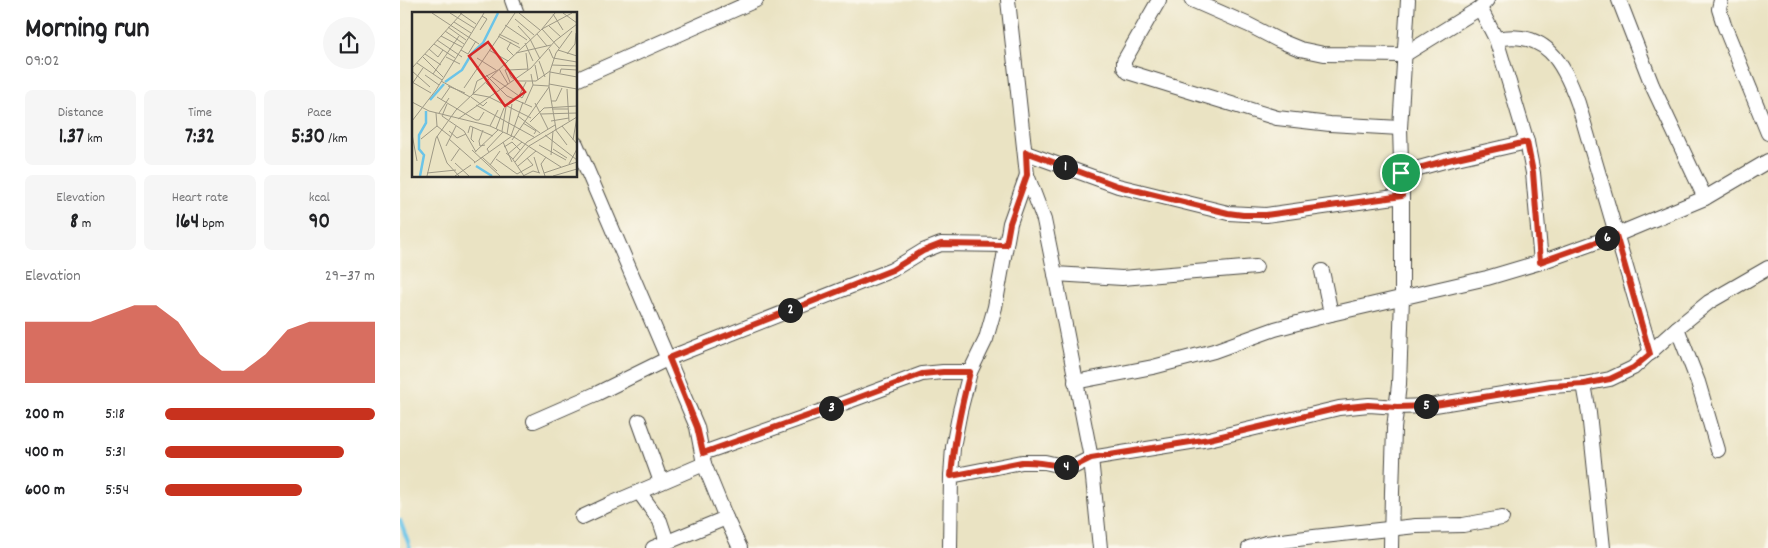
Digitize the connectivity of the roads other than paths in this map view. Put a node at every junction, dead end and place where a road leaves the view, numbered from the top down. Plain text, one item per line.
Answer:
1 (512, 0) edge
2 (756, 0) edge
3 (1008, 0) edge
4 (1159, 0) edge
5 (1192, 0) edge
6 (1408, 0) edge
7 (1619, 0) edge
8 (1721, 0) edge
9 (1483, 4) edge
10 (516, 12) edge
11 (1496, 39) junction
12 (1404, 55) junction
13 (578, 79) edge
14 (1400, 128) junction
15 (1768, 133) edge
16 (1527, 142) junction
17 (578, 149) edge
18 (1026, 152) junction
19 (1768, 161) edge
20 (1401, 173) junction
21 (1027, 175) junction
22 (1402, 196) junction
23 (1705, 198) junction
24 (1616, 235) junction
25 (1006, 245) junction
26 (1540, 262) junction
27 (1256, 267) dead end
28 (1768, 268) edge
29 (1322, 271) dead end
30 (1055, 274) junction
31 (1402, 298) junction
32 (1331, 314) junction
33 (1677, 328) junction
34 (1650, 354) junction
35 (669, 358) junction
36 (970, 372) junction
37 (1075, 382) junction
38 (1584, 384) junction
39 (1397, 407) junction
40 (534, 421) dead end
41 (640, 421) dead end
42 (1718, 450) dead end
43 (1091, 458) junction
44 (704, 459) junction
45 (951, 476) junction
46 (662, 482) junction
47 (639, 492) junction
48 (582, 517) dead end
49 (726, 518) junction
50 (1502, 518) dead end
51 (1391, 528) junction
52 (667, 542) junction
53 (653, 548) edge
54 (740, 548) edge
55 (950, 548) edge
56 (1100, 548) edge
57 (1249, 548) edge
58 (1391, 548) edge
59 (1603, 548) edge

1 - 10 street
2 - 13 street
3 - 18 street
4 - 14 street
5 - 12 street
6 - 12 street
7 - 23 street
8 - 15 street
9 - 11 street
9 - 12 street
11 - 16 street
11 - 24 street
12 - 14 street
14 - 20 street
16 - 20 street
16 - 26 street
17 - 35 street
18 - 21 street
18 - 22 street
19 - 23 street
20 - 22 street
21 - 25 street
21 - 30 street
22 - 31 street
23 - 24 street
24 - 26 street
24 - 34 street
25 - 35 street
25 - 36 street
26 - 31 street
27 - 30 street
28 - 33 street
29 - 32 street
30 - 37 street
31 - 32 street
31 - 39 street
32 - 37 street
33 - 34 street
33 - 42 street
34 - 38 street
35 - 40 street
35 - 44 street
36 - 44 street
36 - 45 street
37 - 43 street
38 - 39 street
38 - 59 street
39 - 43 street
39 - 51 street
41 - 46 street
43 - 45 street
43 - 56 street
44 - 46 street
44 - 49 street
45 - 55 street
46 - 47 street
47 - 48 street
47 - 52 street
49 - 52 street
49 - 54 street
50 - 51 street
51 - 57 street
51 - 58 street
52 - 53 street

